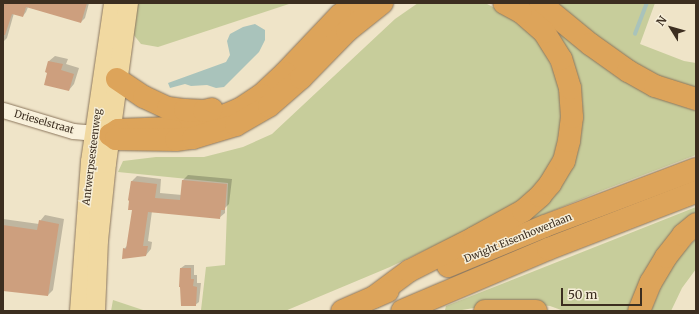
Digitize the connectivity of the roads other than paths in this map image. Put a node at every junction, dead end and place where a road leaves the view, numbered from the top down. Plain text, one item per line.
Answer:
1 (113, 3) edge
2 (128, 3) edge
3 (355, 3) edge
4 (382, 3) edge
5 (504, 3) edge
6 (540, 3) edge
7 (117, 79) junction
8 (261, 95) junction
9 (696, 99) edge
10 (3, 110) edge
11 (102, 134) junction
12 (696, 169) edge
13 (696, 192) edge
14 (696, 224) edge
15 (374, 297) junction
16 (79, 311) edge
17 (95, 311) edge
18 (342, 311) edge
19 (402, 311) edge
20 (485, 311) edge
21 (536, 311) edge
22 (639, 311) edge

1 - 11 main road, Antwerpsesteenweg
2 - 7 main road, Antwerpsesteenweg
3 - 8 highway
4 - 11 highway
5 - 15 highway
6 - 9 highway
7 - 8 highway
7 - 11 main road, Antwerpsesteenweg
8 - 11 highway
10 - 11 street, Drieselstraat
11 - 16 main road, Antwerpsesteenweg
11 - 17 main road, Antwerpsesteenweg
12 - 15 highway, Dwight Eisenhowerlaan
13 - 19 highway, Dwight Eisenhowerlaan
14 - 22 highway
15 - 18 highway, Dwight Eisenhowerlaan
20 - 21 highway

